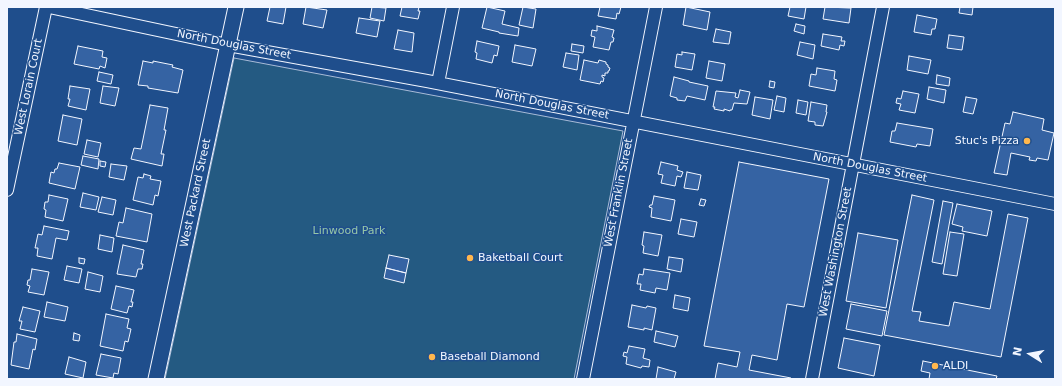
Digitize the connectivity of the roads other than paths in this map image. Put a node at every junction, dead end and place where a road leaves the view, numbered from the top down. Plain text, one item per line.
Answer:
1 (47, 7) edge
2 (236, 7) edge
3 (453, 7) edge
4 (656, 7) edge
5 (883, 7) edge
6 (228, 45) junction
7 (438, 83) junction
8 (634, 121) junction
9 (852, 165) junction
10 (7, 190) edge
11 (1055, 204) edge
12 (156, 379) edge
13 (583, 379) edge
14 (812, 379) edge

1 - 6 street, North Douglas Street
1 - 10 street, West Lorain Court
2 - 6 street, West Packard Street
3 - 7 street
4 - 8 street, West Franklin Street
5 - 9 street, West Washington Street
6 - 7 street, North Douglas Street
6 - 12 street, West Packard Street
7 - 8 street, North Douglas Street
8 - 9 street, North Douglas Street
8 - 13 street, West Franklin Street
9 - 11 street, North Douglas Street
9 - 14 street, West Washington Street

